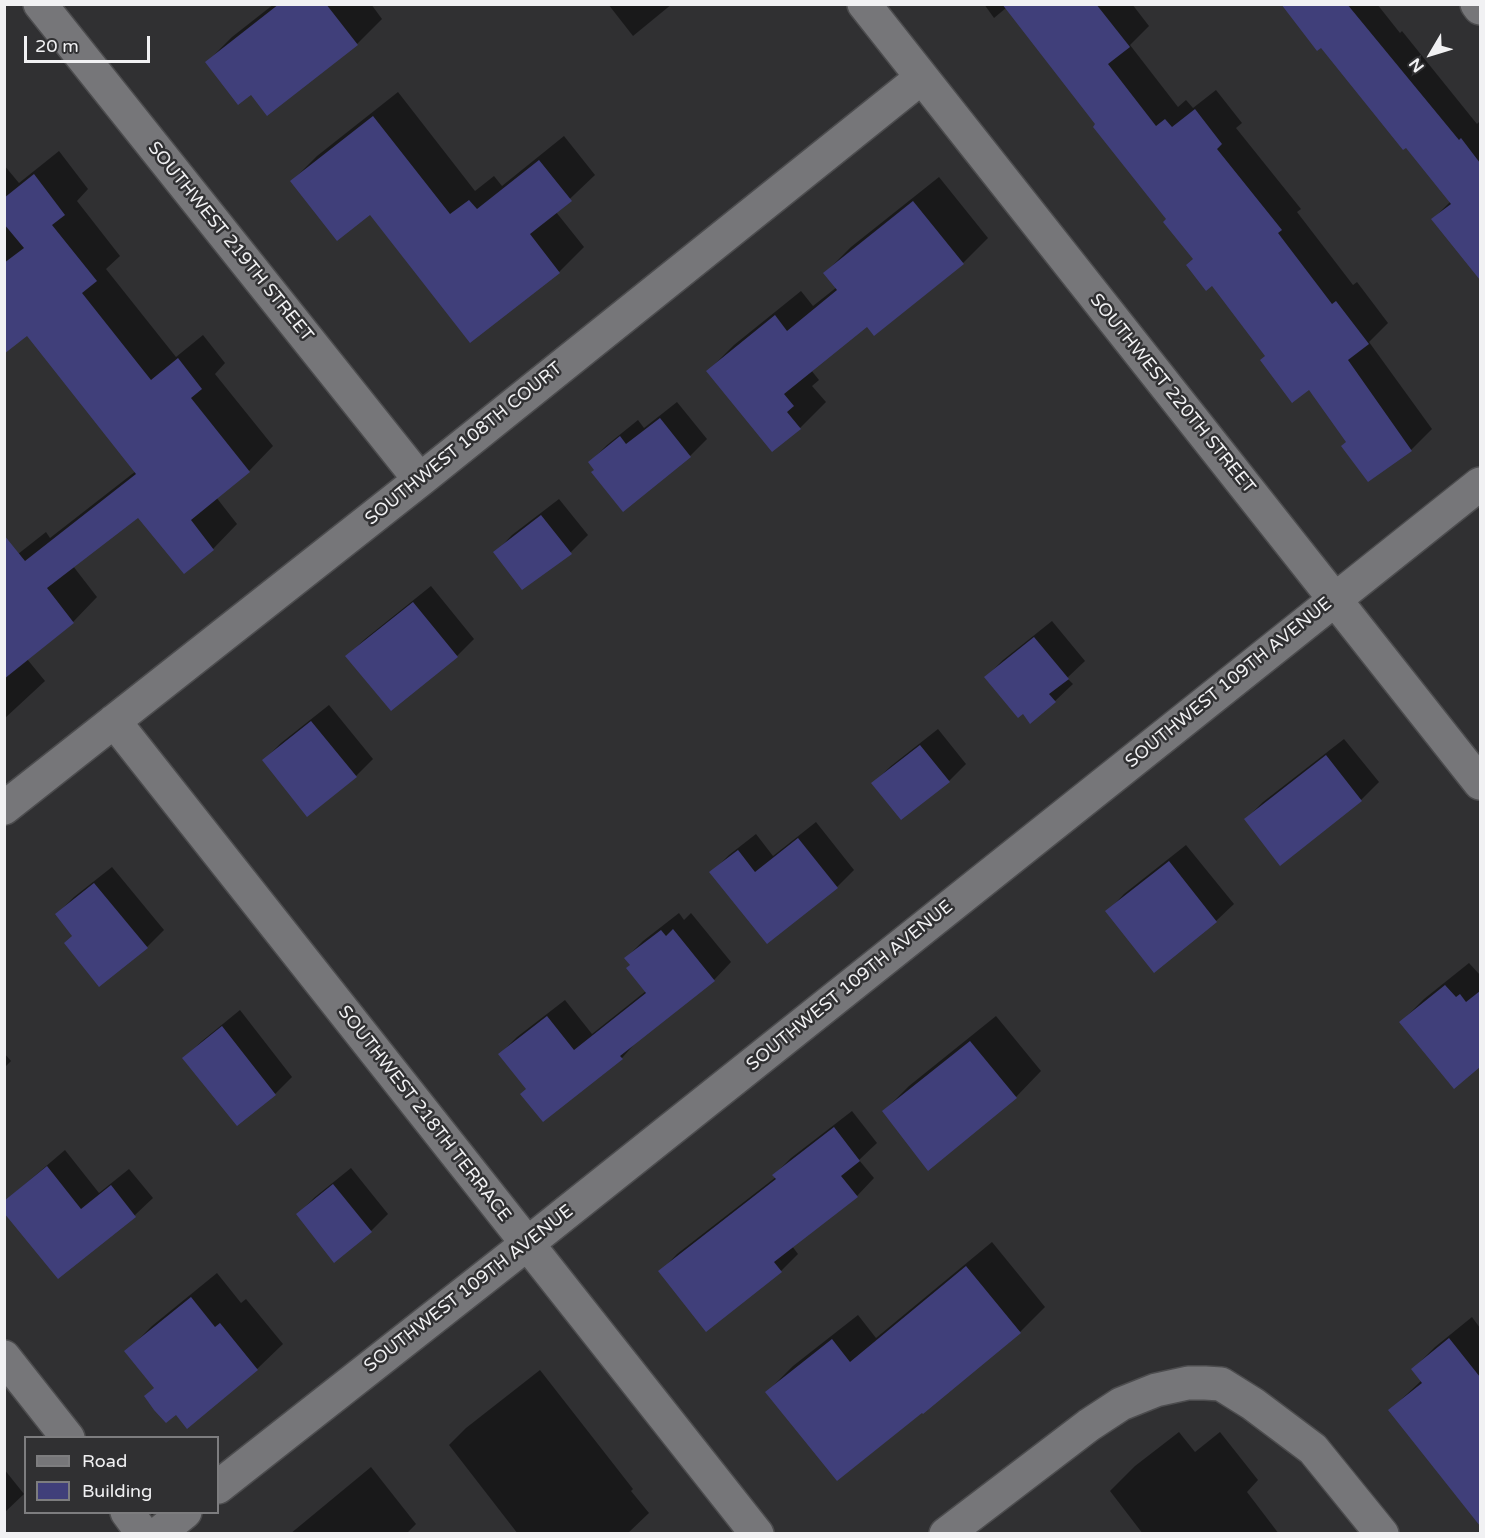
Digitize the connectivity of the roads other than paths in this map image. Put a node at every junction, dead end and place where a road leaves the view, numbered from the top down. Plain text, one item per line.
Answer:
1 (40, 4) edge
2 (864, 4) edge
3 (1477, 4) edge
4 (1480, 8) edge
5 (921, 78) junction
6 (420, 480) junction
7 (1480, 484) edge
8 (1335, 599) junction
9 (114, 722) junction
10 (1480, 783) edge
11 (4, 808) edge
12 (527, 1244) junction
13 (4, 1357) edge
14 (67, 1436) edge
15 (219, 1486) edge
16 (129, 1514) edge
17 (182, 1514) edge
18 (143, 1533) edge
19 (158, 1533) edge
20 (757, 1533) edge
21 (946, 1533) edge
22 (1382, 1533) edge

1 - 6 street, SOUTHWEST 219TH STREET
2 - 5 street, SOUTHWEST 220TH STREET
3 - 4 street
5 - 6 street, SOUTHWEST 108TH COURT
5 - 8 street, SOUTHWEST 220TH STREET
6 - 9 street, SOUTHWEST 108TH COURT
7 - 8 street, SOUTHWEST 109TH AVENUE
8 - 10 street, SOUTHWEST 220TH STREET
8 - 12 street, SOUTHWEST 109TH AVENUE
9 - 11 street, SOUTHWEST 108TH COURT
9 - 12 street, SOUTHWEST 218TH TERRACE
12 - 15 street, SOUTHWEST 109TH AVENUE
12 - 20 street, SOUTHWEST 218TH TERRACE
13 - 14 street
16 - 18 street
17 - 19 street
21 - 22 street

